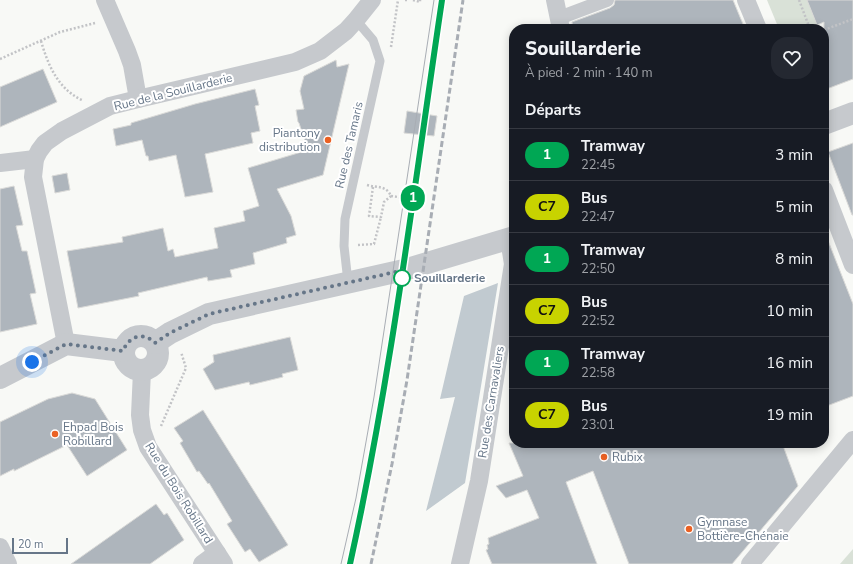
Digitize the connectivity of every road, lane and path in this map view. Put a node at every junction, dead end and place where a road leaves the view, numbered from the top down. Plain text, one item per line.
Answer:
1 (105, 0) edge
2 (372, 0) edge
3 (413, 0) edge
4 (420, 0) edge
5 (555, 0) edge
6 (607, 0) edge
7 (746, 0) edge
8 (799, 0) edge
9 (113, 18) junction
10 (853, 18) edge
11 (356, 20) junction
12 (560, 24) edge
13 (756, 24) edge
14 (808, 24) edge
15 (829, 28) edge
16 (41, 41) junction
17 (0, 59) edge
18 (88, 97) dead end
19 (138, 99) junction
20 (853, 113) edge
21 (829, 122) edge
22 (35, 159) junction
23 (0, 162) edge
24 (362, 184) dead end
25 (374, 187) junction
26 (390, 196) junction
27 (418, 200) dead end
28 (829, 203) edge
29 (381, 217) junction
30 (509, 239) edge
31 (344, 246) junction
32 (853, 265) edge
33 (348, 282) junction
34 (509, 290) edge
35 (155, 343) junction
36 (66, 344) junction
37 (123, 351) junction
38 (182, 352) dead end
39 (142, 371) junction
40 (0, 378) edge
41 (158, 429) dead end
42 (853, 440) edge
43 (0, 547) edge
44 (220, 559) edge
45 (8, 564) edge
46 (202, 564) edge
47 (460, 564) edge
48 (750, 564) edge

1 - 9 street
2 - 11 street, Rue de la Souillarderie
3 - 4 path
5 - 12 street
6 - 12 street
7 - 13 street
8 - 14 path
9 - 16 path
9 - 19 street
10 - 15 path
11 - 19 street, Rue de la Souillarderie
11 - 31 lane, Rue des Tamaris
16 - 17 path
16 - 18 path
19 - 22 street, Rue de la Souillarderie
20 - 21 street
22 - 23 street
22 - 36 street, Rue de la Souillarderie
24 - 25 path
25 - 26 path
25 - 29 path
26 - 27 path
26 - 29 path
28 - 32 street
29 - 31 path
30 - 33 street
31 - 33 lane, Rue des Tamaris
33 - 35 street
34 - 47 street, Rue des Carnavaliers
35 - 37 street
35 - 39 street
36 - 37 street
36 - 40 street
37 - 39 street
38 - 41 path
39 - 44 street, Rue du Bois Robillard
42 - 48 street
43 - 45 street
44 - 46 street

